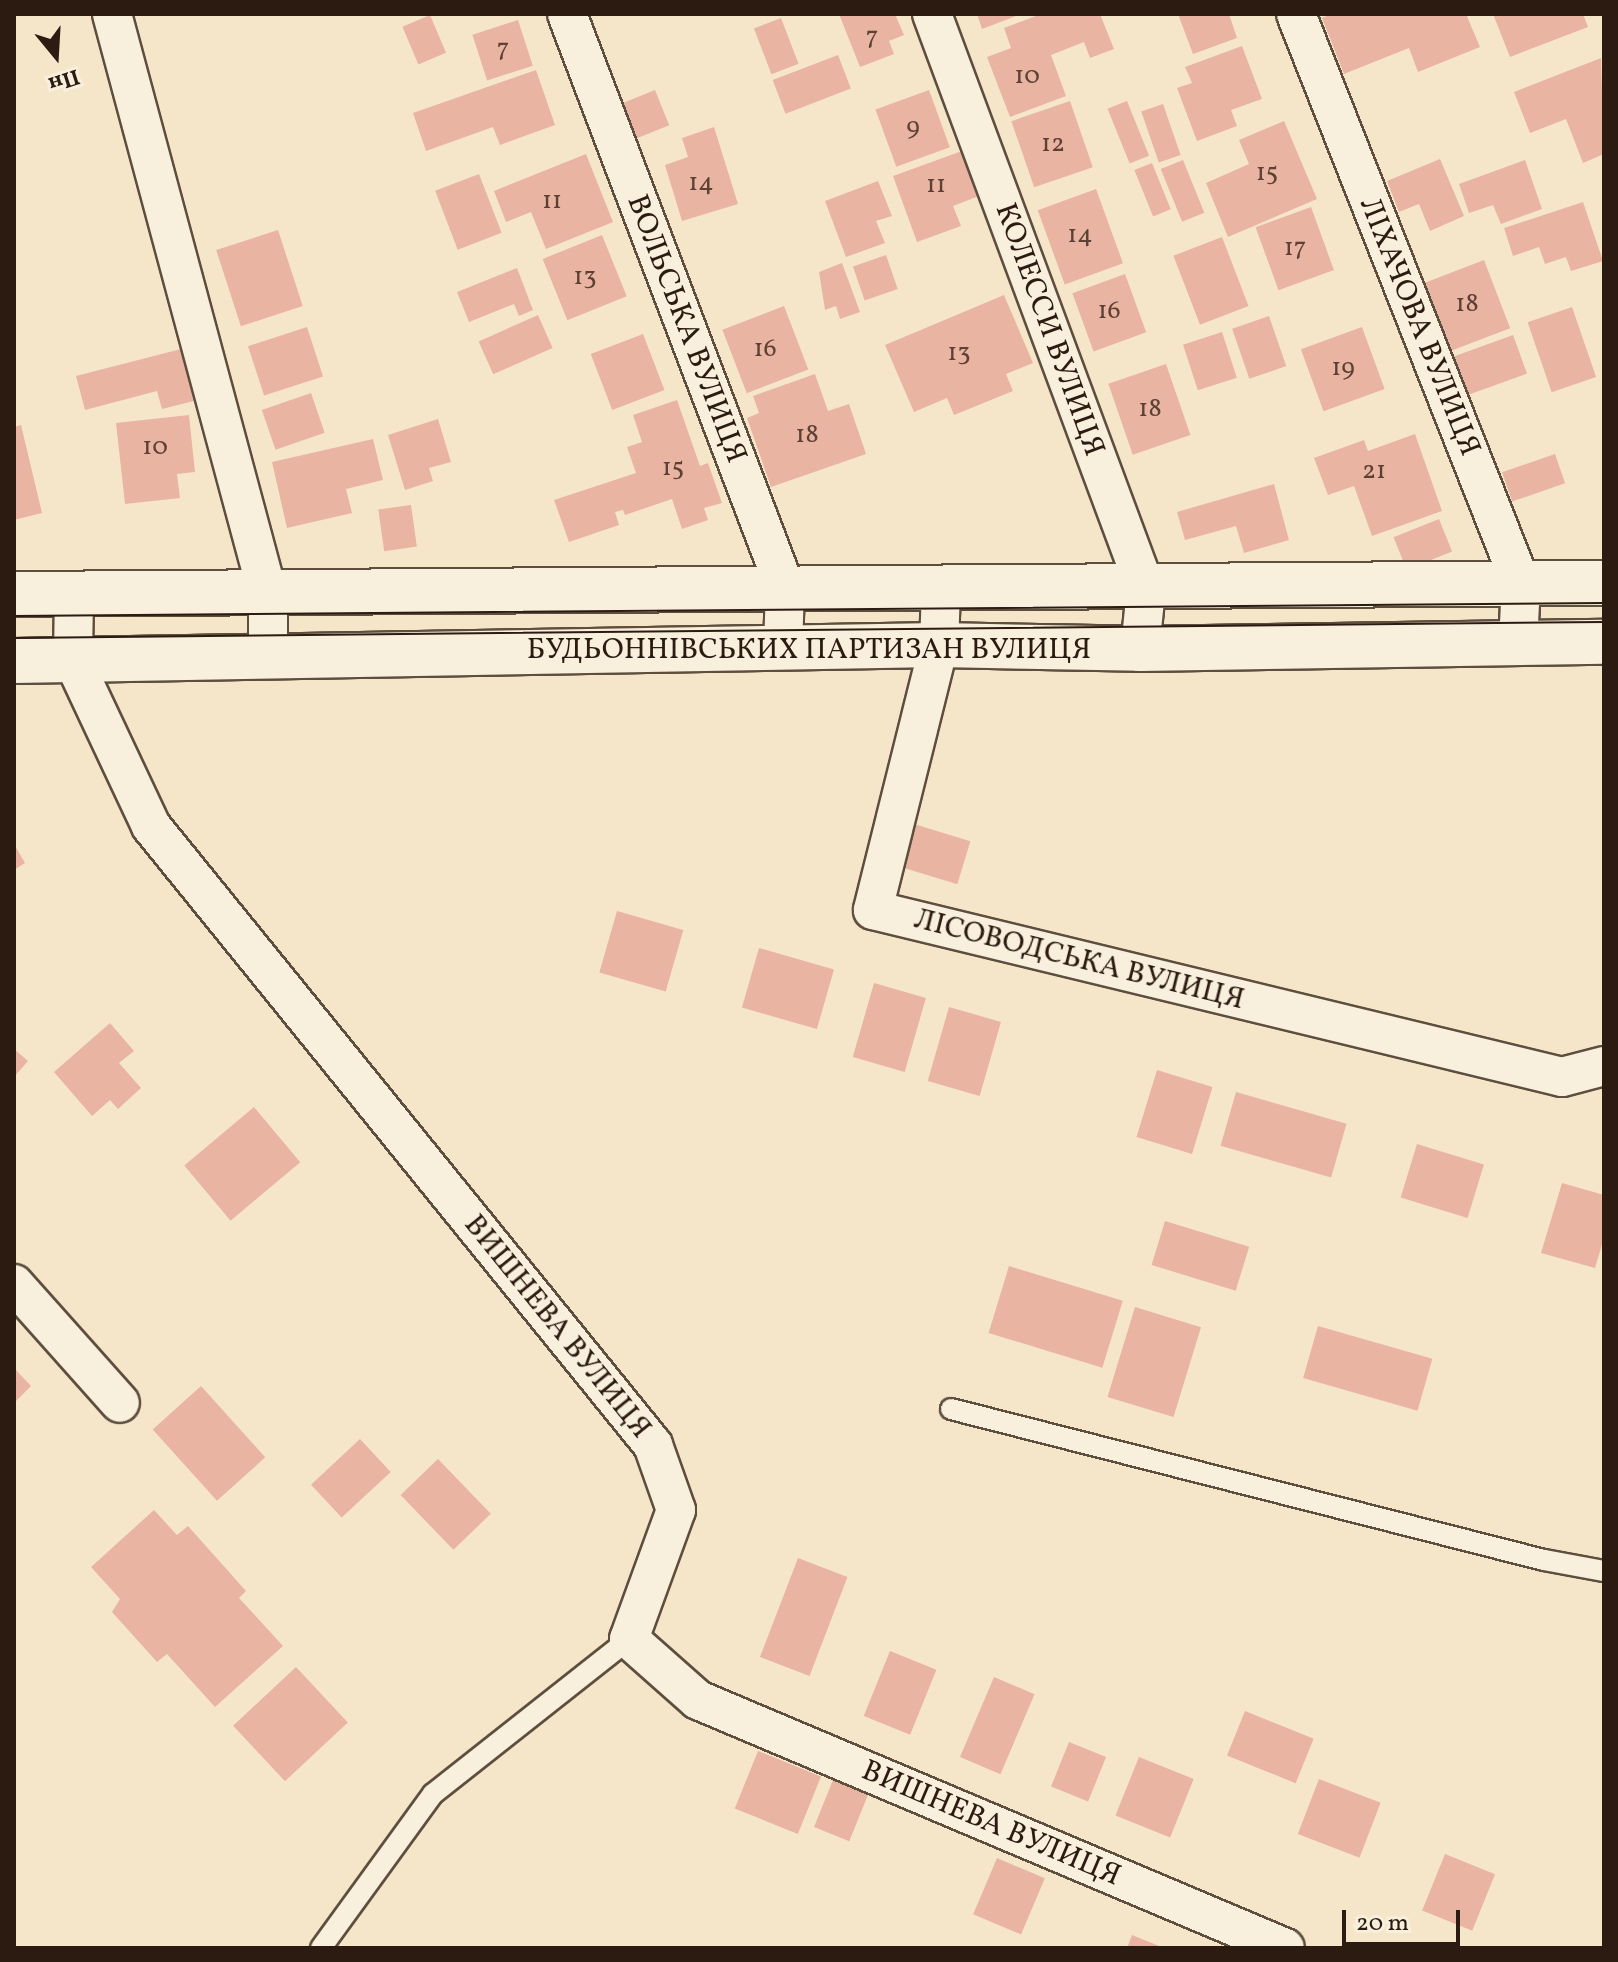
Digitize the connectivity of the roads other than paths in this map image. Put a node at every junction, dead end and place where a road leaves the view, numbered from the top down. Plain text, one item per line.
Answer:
1 (112, 14) edge
2 (567, 14) edge
3 (932, 14) edge
4 (1296, 14) edge
5 (1604, 583) edge
6 (1521, 584) junction
7 (785, 588) junction
8 (941, 589) junction
9 (1146, 590) junction
10 (14, 594) edge
11 (74, 594) junction
12 (268, 595) junction
13 (1604, 642) edge
14 (1518, 644) junction
15 (939, 645) junction
16 (783, 647) junction
17 (1140, 649) junction
18 (268, 657) junction
19 (73, 660) junction
20 (14, 661) edge
21 (1604, 1066) edge
22 (14, 1284) edge
23 (120, 1403) dead end
24 (951, 1409) dead end
25 (1604, 1571) edge
26 (629, 1639) junction
27 (321, 1948) edge
28 (1285, 1948) edge

1 - 12 street
2 - 7 street, ВОЛЬСЬКА ВУЛИЦЯ
3 - 9 street, КОЛЕССИ ВУЛИЦЯ
4 - 6 street, ЛІХАЧОВА ВУЛИЦЯ
5 - 6 main road, БУДЬОННІВСЬКИХ ПАРТИЗАН ВУЛИЦЯ
6 - 9 main road, БУДЬОННІВСЬКИХ ПАРТИЗАН ВУЛИЦЯ
6 - 14 street, ЛІХАЧОВА ВУЛИЦЯ
7 - 8 main road, БУДЬОННІВСЬКИХ ПАРТИЗАН ВУЛИЦЯ
7 - 12 main road, БУДЬОННІВСЬКИХ ПАРТИЗАН ВУЛИЦЯ
7 - 16 street, ВОЛЬСЬКА ВУЛИЦЯ
8 - 9 main road, БУДЬОННІВСЬКИХ ПАРТИЗАН ВУЛИЦЯ
8 - 15 street, ЛІСОВОДСЬКА ВУЛИЦЯ
9 - 17 street, КОЛЕССИ ВУЛИЦЯ
10 - 11 main road, БУДЬОННІВСЬКИХ ПАРТИЗАН ВУЛИЦЯ
11 - 12 main road, БУДЬОННІВСЬКИХ ПАРТИЗАН ВУЛИЦЯ
11 - 19 street, ВИШНЕВА ВУЛИЦЯ
12 - 18 street
13 - 14 main road, БУДЬОННІВСЬКИХ ПАРТИЗАН ВУЛИЦЯ
14 - 17 main road, БУДЬОННІВСЬКИХ ПАРТИЗАН ВУЛИЦЯ
15 - 16 main road, БУДЬОННІВСЬКИХ ПАРТИЗАН ВУЛИЦЯ
15 - 17 main road, БУДЬОННІВСЬКИХ ПАРТИЗАН ВУЛИЦЯ
15 - 21 street, ЛІСОВОДСЬКА ВУЛИЦЯ
16 - 18 main road, БУДЬОННІВСЬКИХ ПАРТИЗАН ВУЛИЦЯ
18 - 19 main road, БУДЬОННІВСЬКИХ ПАРТИЗАН ВУЛИЦЯ
19 - 20 main road, БУДЬОННІВСЬКИХ ПАРТИЗАН ВУЛИЦЯ
19 - 26 street, ВИШНЕВА ВУЛИЦЯ
22 - 23 street
24 - 25 lane
26 - 27 lane
26 - 28 street, ВИШНЕВА ВУЛИЦЯ

